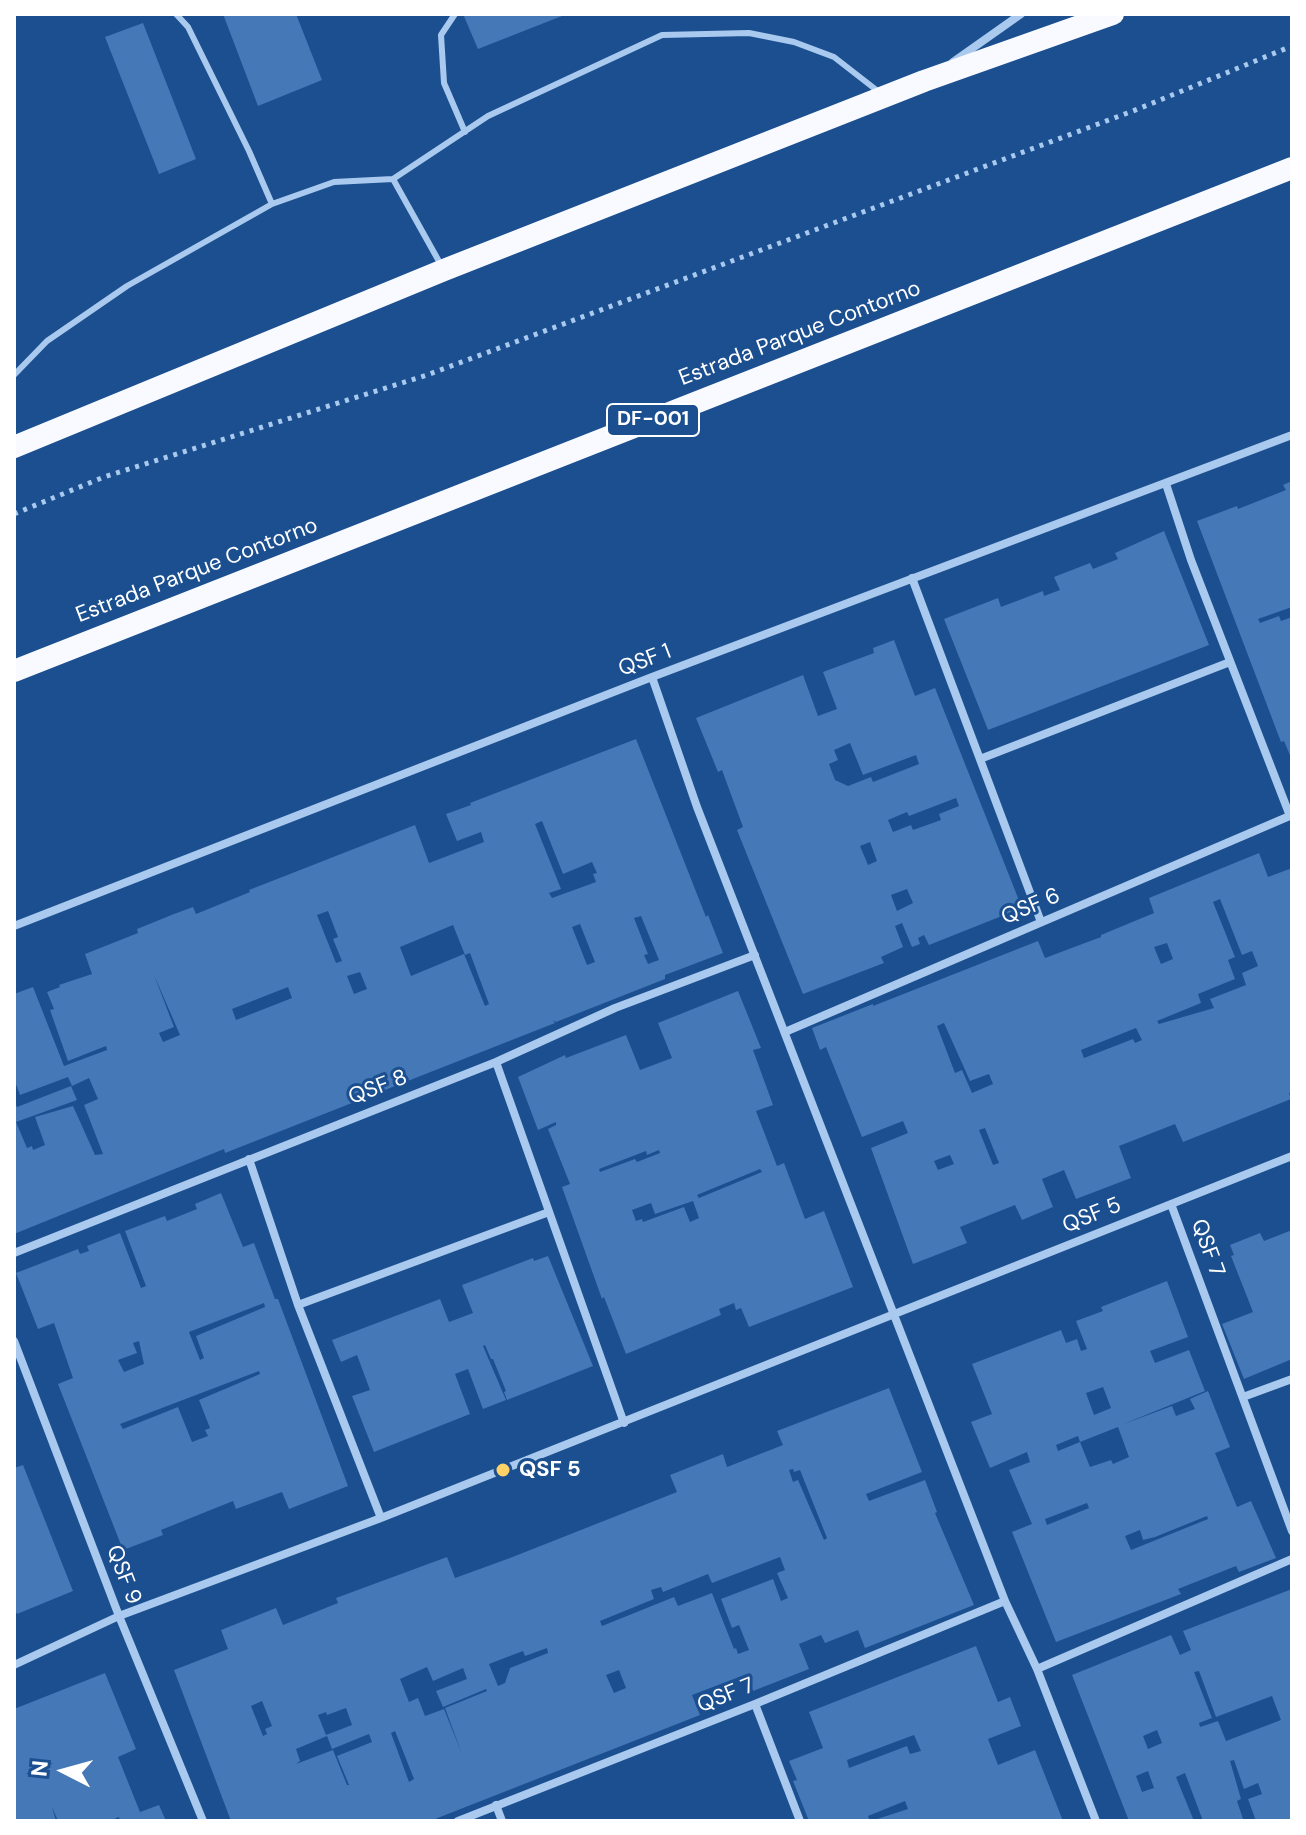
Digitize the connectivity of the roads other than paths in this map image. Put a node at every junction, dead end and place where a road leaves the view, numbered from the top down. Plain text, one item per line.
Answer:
1 (176, 14) edge
2 (455, 14) edge
3 (1021, 14) edge
4 (1113, 14) edge
5 (924, 81) junction
6 (885, 96) junction
7 (465, 132) junction
8 (1292, 168) edge
9 (393, 179) junction
10 (272, 204) junction
11 (444, 270) junction
12 (14, 375) edge
13 (1292, 435) edge
14 (14, 447) edge
15 (1166, 484) junction
16 (912, 578) junction
17 (1230, 662) junction
18 (14, 671) edge
19 (652, 677) junction
20 (980, 759) junction
21 (1291, 816) edge
22 (1041, 922) junction
23 (14, 926) edge
24 (755, 955) junction
25 (785, 1032) junction
26 (496, 1062) junction
27 (1292, 1156) edge
28 (249, 1159) junction
29 (1171, 1204) junction
30 (549, 1212) junction
31 (14, 1253) edge
32 (298, 1305) junction
33 (894, 1314) junction
34 (14, 1341) edge
35 (1292, 1379) edge
36 (1243, 1397) junction
37 (624, 1423) junction
38 (381, 1518) junction
39 (1292, 1531) edge
40 (1292, 1559) edge
41 (1005, 1601) junction
42 (119, 1616) junction
43 (14, 1665) edge
44 (1037, 1669) junction
45 (755, 1704) junction
46 (496, 1805) junction
47 (203, 1821) edge
48 (458, 1821) edge
49 (502, 1821) edge
50 (800, 1821) edge
51 (1096, 1821) edge

1 - 10 lane
2 - 7 lane
3 - 5 street
4 - 5 highway
5 - 6 highway
6 - 7 lane
6 - 11 highway
7 - 9 lane
8 - 18 highway, Estrada Parque Contorno / DF-001
9 - 10 lane
9 - 11 lane
10 - 12 lane
11 - 14 highway
13 - 15 street, QSF 1
15 - 16 street, QSF 1
15 - 17 street
16 - 19 street, QSF 1
16 - 20 street
17 - 20 street
17 - 21 street
19 - 23 street, QSF 1
19 - 24 street
20 - 22 street
21 - 22 street, QSF 6
22 - 25 street, QSF 6
24 - 25 street
24 - 26 street, QSF 8
25 - 33 street
26 - 28 street, QSF 8
26 - 30 street
27 - 29 street, QSF 5
28 - 31 street, QSF 8
28 - 32 street
29 - 33 street, QSF 5
29 - 36 street, QSF 7
30 - 32 street
30 - 37 street
32 - 38 street
33 - 37 street, QSF 5
33 - 41 street
34 - 42 street, QSF 9
35 - 36 street
36 - 39 street, QSF 7
37 - 38 street, QSF 5
38 - 42 street, QSF 5
40 - 44 street
41 - 44 street
41 - 45 street, QSF 7
42 - 43 street, QSF 5
42 - 47 street, QSF 9
44 - 51 street
45 - 46 street, QSF 7
45 - 50 street
46 - 48 street, QSF 7
46 - 49 street

